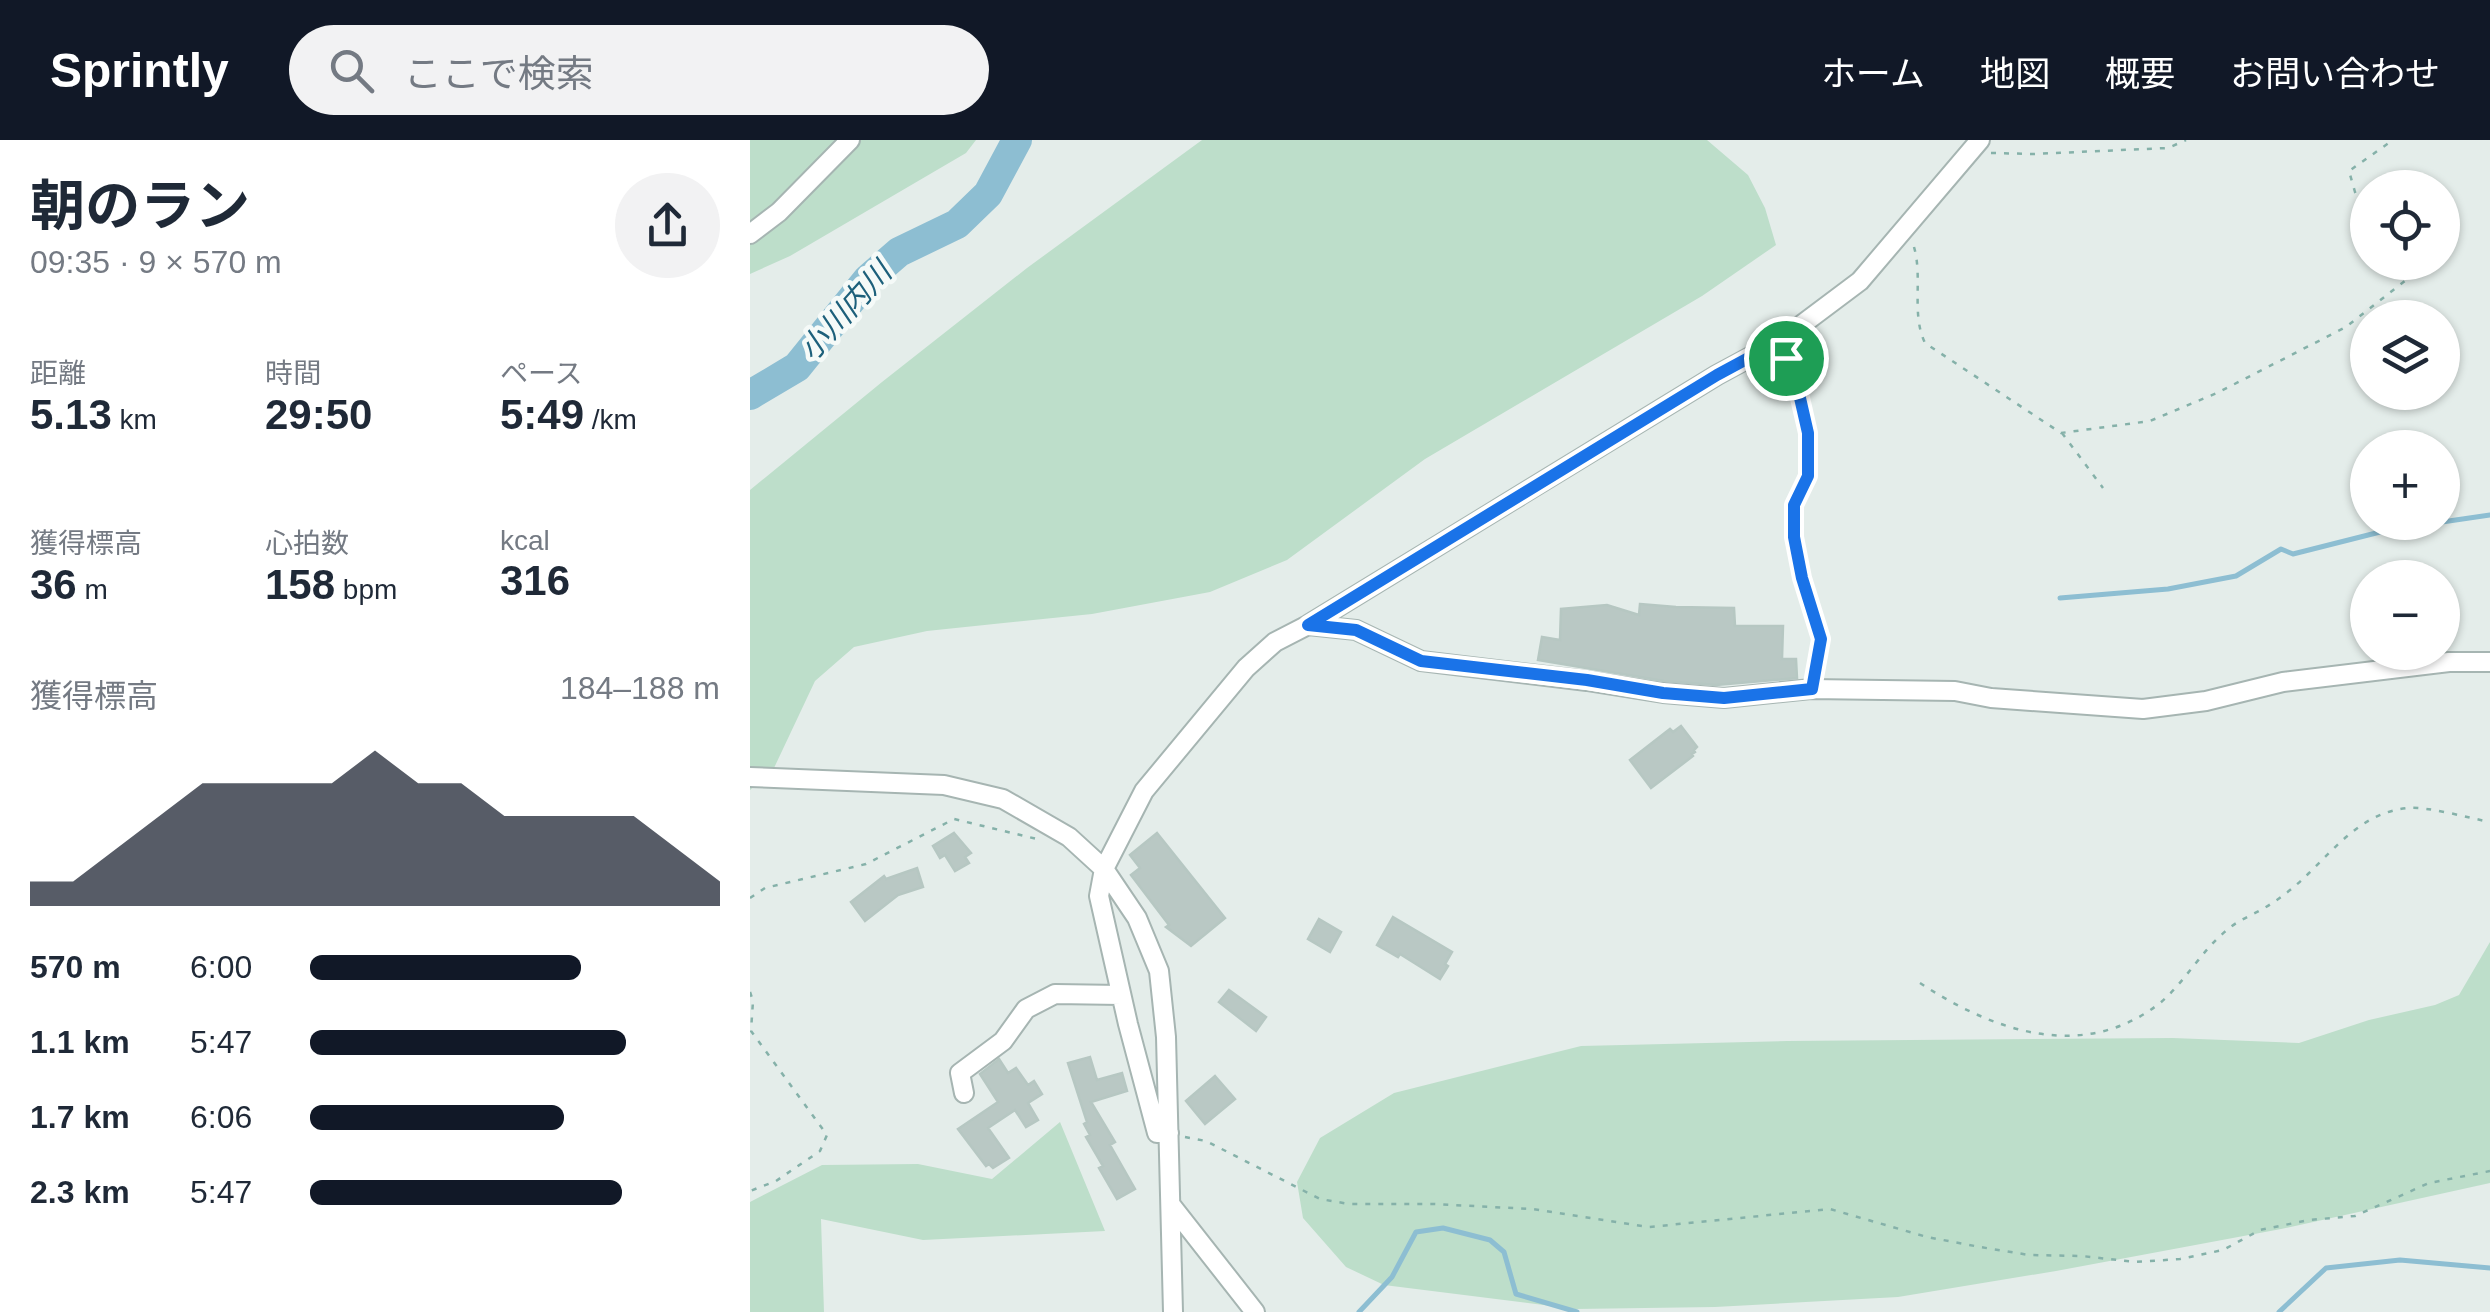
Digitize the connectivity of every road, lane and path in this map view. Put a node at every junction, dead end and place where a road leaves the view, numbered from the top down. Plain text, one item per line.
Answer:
1 (850, 140) edge
2 (2186, 140) edge
3 (2393, 140) edge
4 (1975, 146) edge
5 (2350, 174) edge
6 (1904, 231) junction
7 (750, 234) edge
8 (2407, 280) edge
9 (1780, 341) junction
10 (2062, 433) junction
11 (2103, 488) dead end
12 (1308, 625) junction
13 (2490, 662) edge
14 (1812, 689) junction
15 (750, 777) edge
16 (2490, 822) edge
17 (1052, 827) junction
18 (1104, 869) junction
19 (750, 898) edge
20 (1920, 983) dead end
21 (750, 992) edge
22 (1122, 995) junction
23 (964, 1093) dead end
24 (1170, 1133) junction
25 (2490, 1171) edge
26 (750, 1191) edge
27 (1171, 1205) junction
28 (1173, 1312) edge
29 (1255, 1312) edge

1 - 7 street
2 - 4 path
3 - 5 path
4 - 6 street
6 - 9 street
6 - 10 path
8 - 10 path
9 - 12 street
9 - 14 path
10 - 11 path
12 - 14 street
12 - 18 street
13 - 14 street
15 - 17 street
16 - 20 path
17 - 18 street
17 - 19 path
18 - 22 street
18 - 24 street
21 - 26 path
22 - 23 street
22 - 24 street
24 - 25 path
24 - 27 street
27 - 28 street
27 - 29 street

